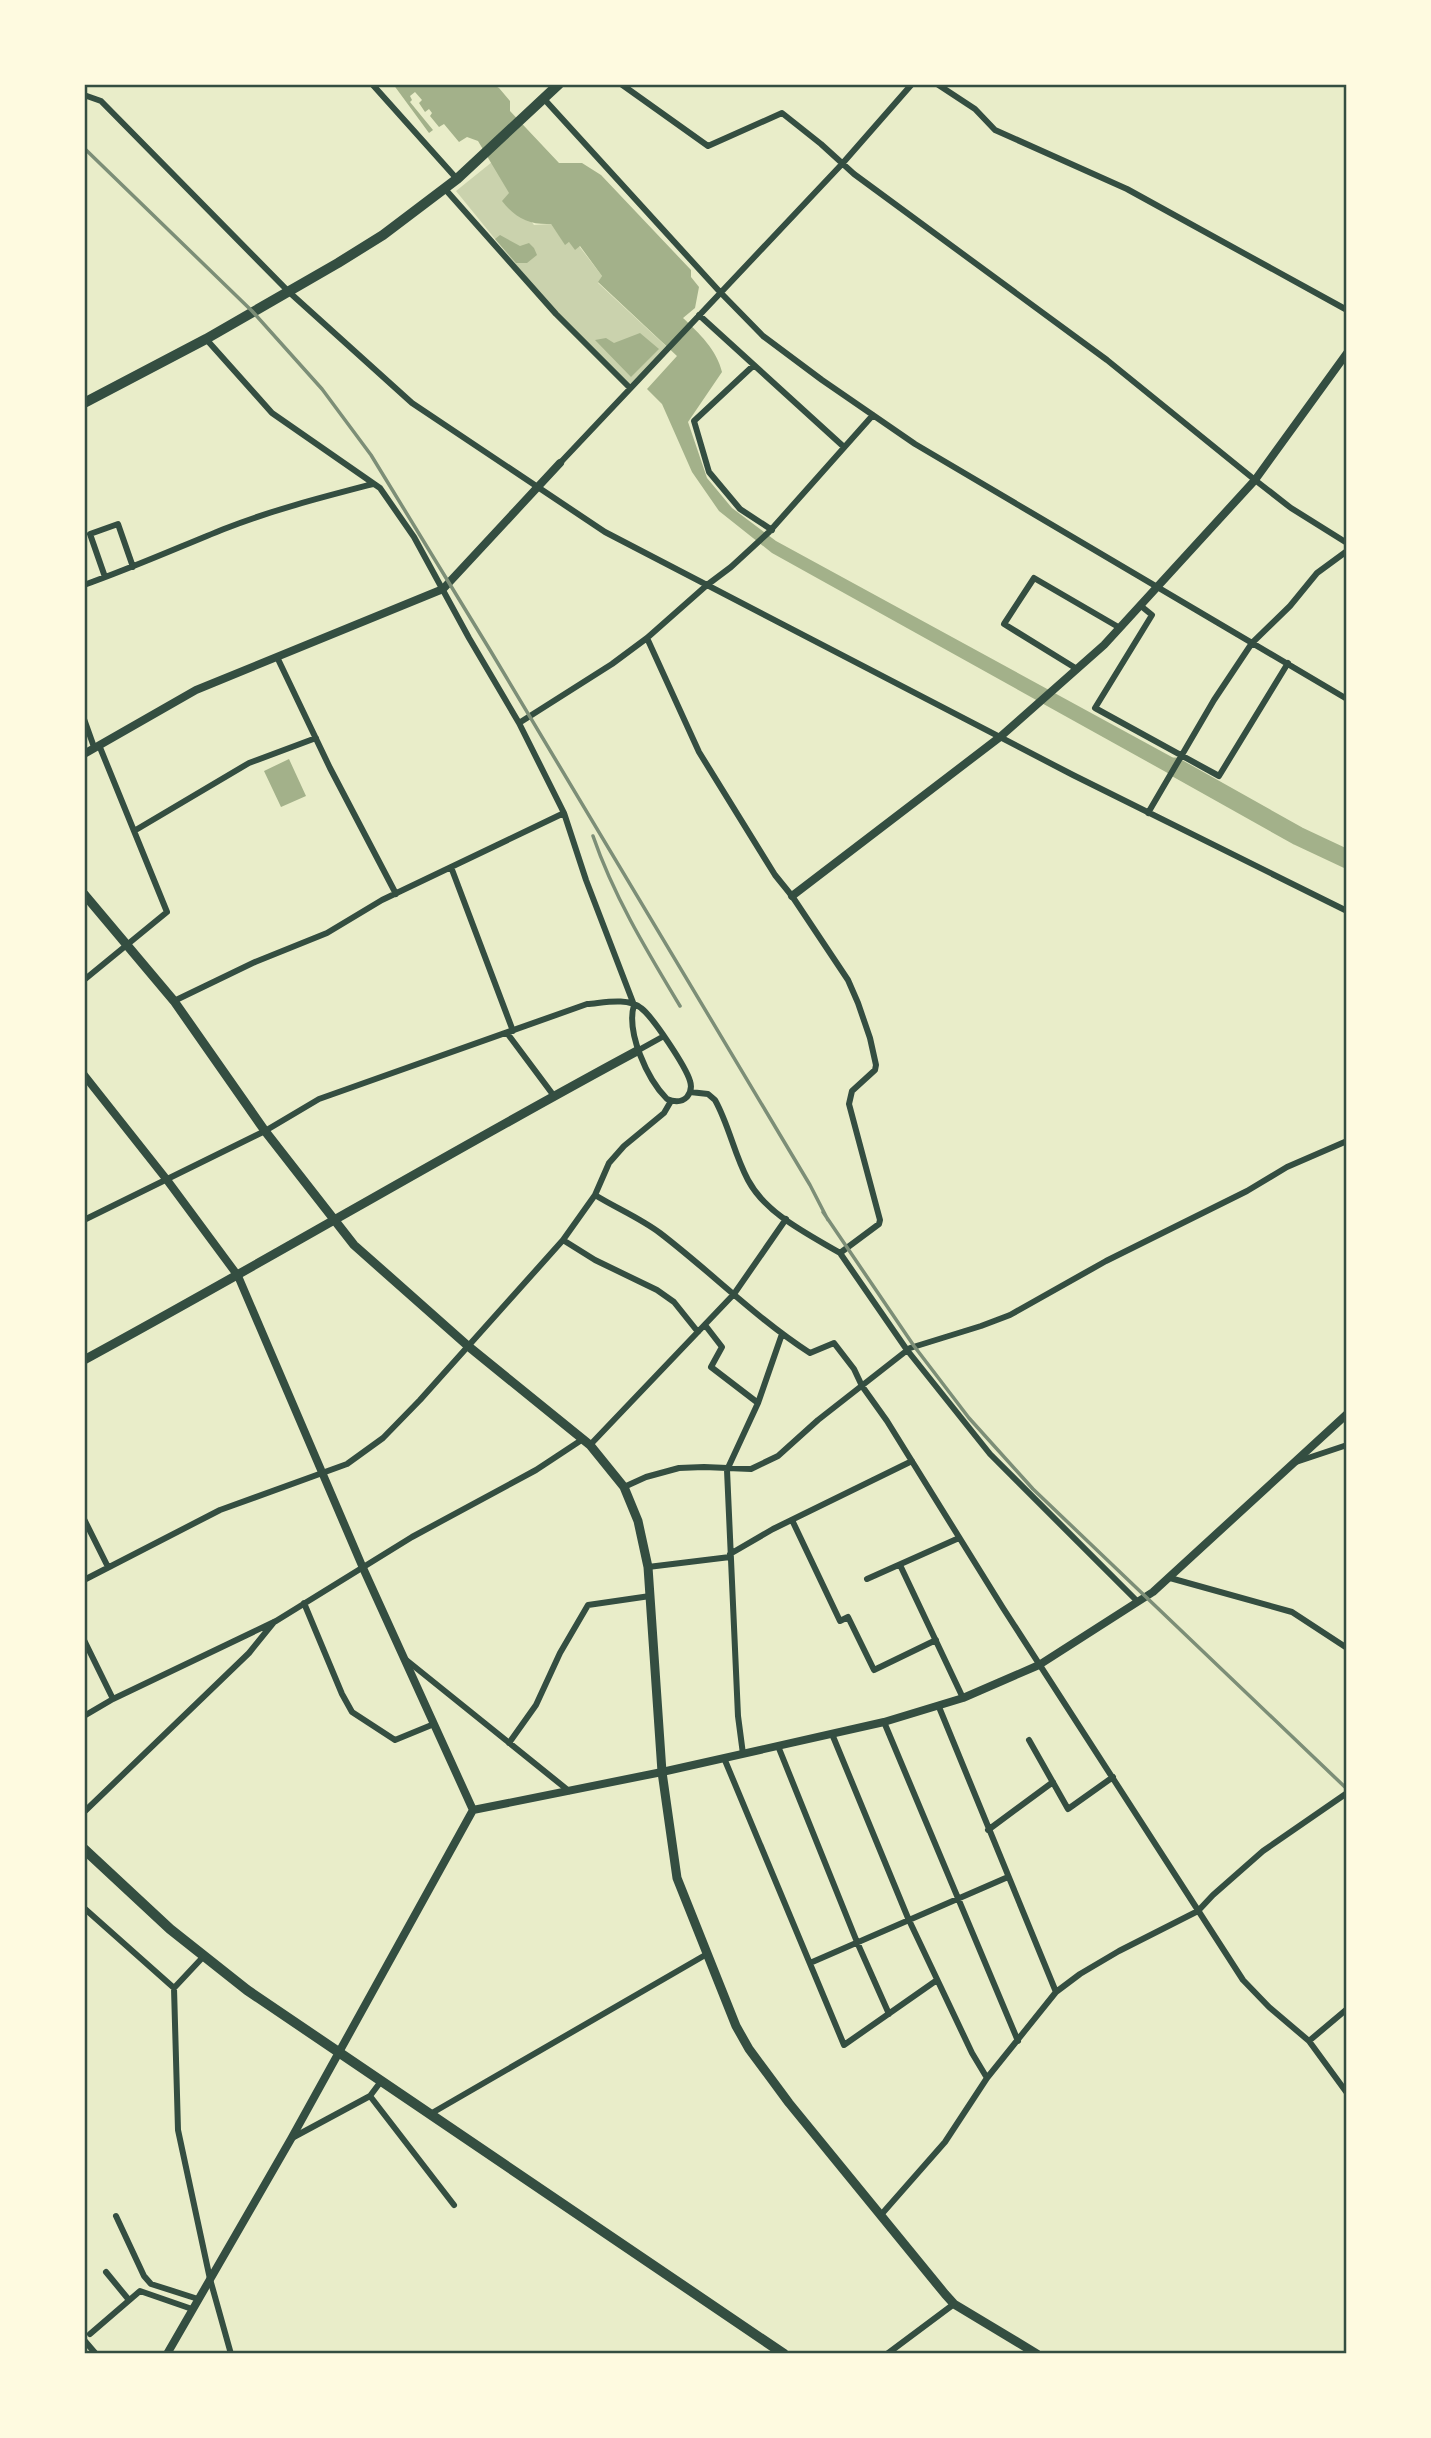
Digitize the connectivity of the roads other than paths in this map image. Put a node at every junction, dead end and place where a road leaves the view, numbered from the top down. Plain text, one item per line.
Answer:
1 (372, 84) edge
2 (559, 84) edge
3 (621, 84) edge
4 (912, 84) edge
5 (937, 84) edge
6 (84, 95) edge
7 (545, 100) junction
8 (842, 164) junction
9 (457, 179) junction
10 (445, 189) junction
11 (289, 292) junction
12 (720, 292) junction
13 (1347, 310) edge
14 (696, 318) junction
15 (206, 339) junction
16 (1347, 353) edge
17 (754, 365) junction
18 (630, 388) junction
19 (84, 403) edge
20 (873, 415) junction
21 (845, 447) junction
22 (560, 463) joint
23 (1255, 480) junction
24 (373, 484) junction
25 (539, 487) junction
26 (771, 531) junction
27 (1347, 543) edge
28 (1347, 551) edge
29 (133, 567) junction
30 (105, 577) junction
31 (84, 585) edge
32 (707, 585) junction
33 (1158, 588) junction
34 (443, 589) junction
35 (1141, 606) junction
36 (1120, 628) junction
37 (648, 638) junction
38 (1252, 643) junction
39 (277, 657) junction
40 (1287, 663) junction
41 (1077, 669) junction
42 (1347, 699) edge
43 (84, 719) edge
44 (519, 723) junction
45 (1000, 737) junction
46 (316, 738) junction
47 (96, 746) junction
48 (84, 754) edge
49 (1182, 756) junction
50 (564, 813) junction
51 (1147, 813) junction
52 (134, 831) junction
53 (451, 867) junction
54 (84, 894) edge
55 (396, 894) junction
56 (792, 896) junction
57 (1347, 911) edge
58 (128, 946) junction
59 (84, 980) edge
60 (174, 1001) junction
61 (634, 1005) junction
62 (510, 1032) junction
63 (664, 1037) junction
64 (637, 1051) junction
65 (84, 1075) edge
66 (690, 1092) junction
67 (554, 1096) junction
68 (671, 1101) junction
69 (265, 1131) junction
70 (1347, 1141) edge
71 (167, 1180) junction
72 (595, 1195) junction
73 (786, 1219) junction
74 (84, 1220) edge
75 (334, 1220) junction
76 (563, 1240) junction
77 (840, 1253) junction
78 (238, 1276) junction
79 (734, 1294) junction
80 (705, 1325) junction
81 (698, 1332) junction
82 (782, 1334) junction
83 (468, 1346) junction
84 (907, 1350) junction
85 (84, 1360) edge
86 (862, 1386) junction
87 (758, 1403) junction
88 (1347, 1414) edge
89 (587, 1442) junction
90 (1347, 1445) edge
91 (912, 1461) junction
92 (1296, 1462) junction
93 (727, 1470) junction
94 (323, 1473) junction
95 (624, 1487) junction
96 (84, 1519) edge
97 (792, 1520) junction
98 (959, 1538) junction
99 (730, 1555) junction
100 (900, 1565) junction
101 (108, 1567) junction
102 (648, 1567) junction
103 (363, 1568) junction
104 (1170, 1578) junction
105 (867, 1579) dead end
106 (84, 1580) edge
107 (650, 1596) junction
108 (1138, 1602) junction
109 (304, 1603) junction
110 (276, 1620) junction
111 (84, 1640) edge
112 (936, 1640) junction
113 (1347, 1648) edge
114 (404, 1658) junction
115 (1039, 1665) junction
116 (963, 1698) junction
117 (113, 1699) junction
118 (939, 1707) junction
119 (84, 1716) edge
120 (884, 1722) junction
121 (434, 1724) junction
122 (832, 1734) junction
123 (1029, 1740) dead end
124 (509, 1743) junction
125 (778, 1746) junction
126 (743, 1754) junction
127 (724, 1758) junction
128 (662, 1772) junction
129 (1113, 1777) junction
130 (1053, 1782) junction
131 (569, 1791) junction
132 (1347, 1793) edge
133 (472, 1810) junction
134 (84, 1812) edge
135 (988, 1830) junction
136 (84, 1849) edge
137 (1008, 1877) junction
138 (958, 1898) junction
139 (84, 1908) edge
140 (1198, 1911) junction
141 (908, 1918) junction
142 (857, 1942) junction
143 (707, 1954) junction
144 (203, 1957) junction
145 (810, 1963) junction
146 (937, 1980) junction
147 (174, 1988) junction
148 (1056, 1992) junction
149 (1347, 2008) edge
150 (889, 2014) junction
151 (1018, 2041) junction
152 (1309, 2041) junction
153 (337, 2053) junction
154 (987, 2078) junction
155 (382, 2080) junction
156 (1347, 2093) edge
157 (370, 2096) junction
158 (432, 2113) junction
159 (291, 2139) junction
160 (454, 2205) dead end
161 (116, 2216) dead end
162 (880, 2216) junction
163 (106, 2272) dead end
164 (210, 2279) junction
165 (129, 2300) junction
166 (198, 2300) junction
167 (954, 2304) junction
168 (192, 2309) junction
169 (90, 2334) dead end
170 (84, 2340) edge
171 (96, 2354) edge
172 (167, 2354) edge
173 (231, 2354) edge
174 (784, 2354) edge
175 (887, 2354) edge
176 (1037, 2354) edge

1 - 9 street
2 - 7 highway
3 - 8 street
4 - 8 street
5 - 13 street
6 - 11 street
7 - 9 highway
7 - 12 street
8 - 12 street
8 - 23 street
9 - 10 highway
10 - 11 highway
10 - 18 street
11 - 15 highway
11 - 25 street
12 - 14 street
12 - 20 street
14 - 17 street
14 - 18 street
15 - 19 highway
15 - 24 street
16 - 23 street
17 - 21 street
17 - 26 street
18 - 22 street
20 - 21 street
20 - 33 street
21 - 26 street
22 - 25 street
23 - 27 street
23 - 33 street
24 - 29 street
24 - 34 street
25 - 32 street
25 - 34 street
26 - 32 street
28 - 38 street
29 - 30 street
29 - 30 street
30 - 31 street
32 - 37 street
32 - 45 street
33 - 35 street
33 - 38 street
34 - 39 street
34 - 44 street
35 - 36 street
35 - 49 street
36 - 41 street
36 - 41 street
37 - 44 street
37 - 56 street
38 - 40 street
38 - 49 street
39 - 46 street
39 - 47 street
40 - 42 street
40 - 49 street
41 - 45 street
43 - 47 street
44 - 50 street
45 - 51 street
45 - 56 street
46 - 52 street
46 - 55 street
47 - 48 street
47 - 52 street
49 - 51 street
50 - 53 street
50 - 61 street
51 - 57 street
52 - 58 street
53 - 55 street
53 - 62 street
54 - 58 main road
55 - 60 street
56 - 77 street
58 - 59 street
58 - 60 main road
60 - 69 main road
61 - 62 street
61 - 63 street
61 - 64 street
62 - 67 street
62 - 69 street
63 - 64 street
63 - 66 street
64 - 67 main road
64 - 68 street
65 - 71 street
66 - 68 street
66 - 73 street
67 - 75 main road
68 - 72 street
69 - 71 street
69 - 75 main road
70 - 84 street
71 - 74 street
71 - 78 street
72 - 76 street
72 - 79 street
73 - 77 street
73 - 79 street
75 - 78 main road
75 - 83 main road
76 - 81 street
76 - 83 street
77 - 84 street
78 - 85 main road
78 - 94 street
79 - 80 street
79 - 82 street
80 - 81 street
80 - 87 street
81 - 89 street
82 - 86 street
82 - 87 street
83 - 89 main road
83 - 94 street
84 - 86 street
84 - 108 street
86 - 91 street
86 - 93 street
87 - 93 street
88 - 92 street
89 - 95 main road
89 - 103 street
90 - 92 street
91 - 97 street
91 - 98 street
92 - 104 street
93 - 95 street
93 - 99 street
94 - 101 street
94 - 103 street
95 - 102 main road
96 - 101 street
97 - 99 street
97 - 112 street
98 - 100 street
98 - 115 street
99 - 102 street
99 - 126 street
100 - 105 street
100 - 112 street
101 - 106 street
102 - 107 main road
103 - 109 street
103 - 114 street
104 - 108 street
104 - 113 street
107 - 124 street
107 - 128 main road
108 - 115 street
109 - 110 street
109 - 121 street
110 - 117 street
110 - 134 street
111 - 117 street
112 - 116 street
114 - 121 street
114 - 124 street
115 - 116 street
115 - 129 street
116 - 118 street
117 - 119 street
118 - 120 street
118 - 135 street
120 - 122 street
120 - 138 street
121 - 133 street
122 - 125 street
122 - 141 street
123 - 130 street
124 - 131 street
125 - 126 street
125 - 142 street
126 - 127 street
127 - 128 street
127 - 145 street
128 - 131 street
128 - 143 main road
129 - 130 street
129 - 140 street
130 - 135 street
131 - 133 street
132 - 140 street
133 - 153 street
135 - 137 street
136 - 144 highway
137 - 138 street
137 - 148 street
138 - 141 street
138 - 151 street
139 - 147 street
140 - 148 street
140 - 152 street
141 - 142 street
141 - 146 street
142 - 145 street
142 - 150 street
143 - 158 street
143 - 162 main road
144 - 147 street
144 - 153 highway
145 - 150 street
146 - 150 street
146 - 154 street
147 - 164 street
148 - 151 street
149 - 152 street
151 - 154 street
152 - 156 street
153 - 155 highway
153 - 159 street
154 - 162 street
155 - 157 street
155 - 158 highway
157 - 159 street
157 - 160 street
158 - 174 highway
159 - 164 street
161 - 166 street
162 - 167 main road
163 - 165 street
164 - 166 street
164 - 173 street
165 - 168 street
165 - 169 street
166 - 168 street
167 - 175 street
167 - 176 main road
168 - 172 street
170 - 171 street

